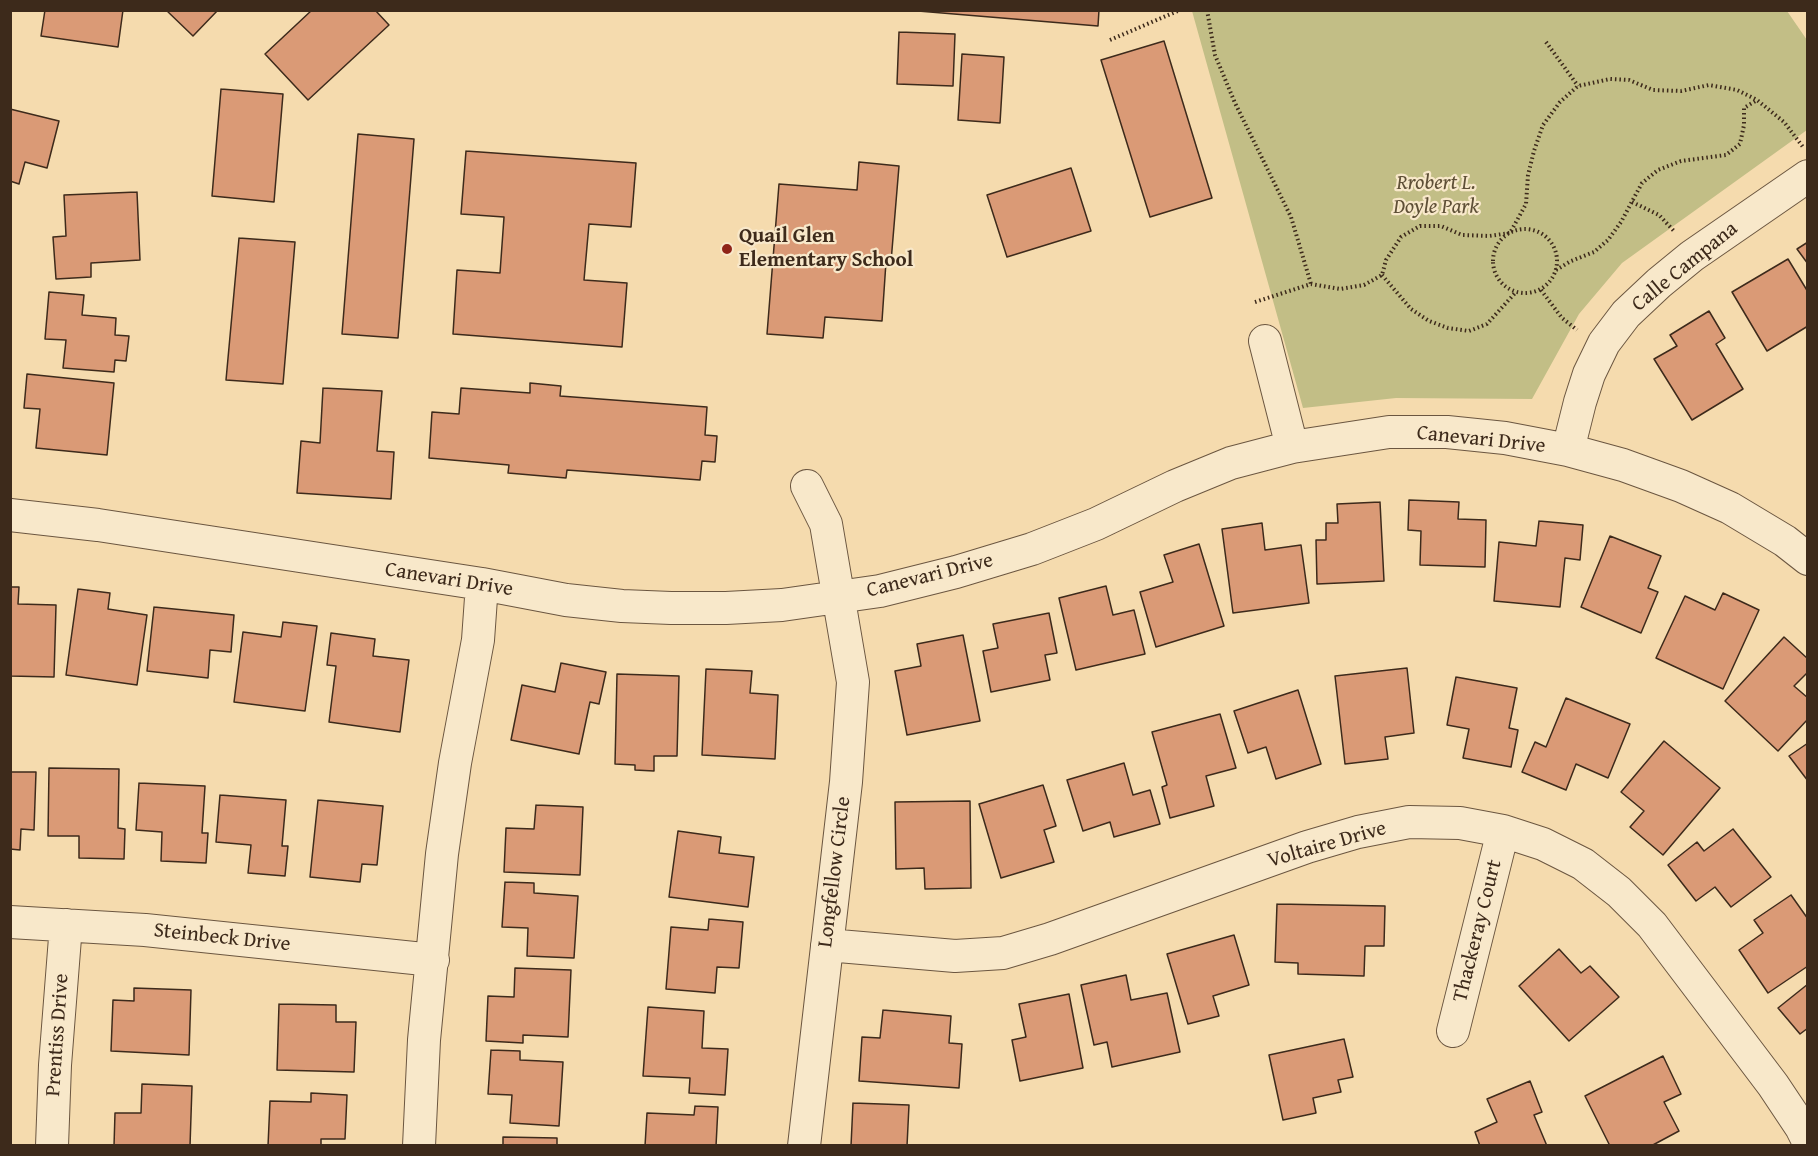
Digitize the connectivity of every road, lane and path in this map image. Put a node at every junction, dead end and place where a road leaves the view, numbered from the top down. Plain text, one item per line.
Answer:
1 (1180, 10) edge
2 (1206, 10) edge
3 (1110, 40) dead end
4 (1546, 42) dead end
5 (1578, 86) junction
6 (1757, 100) junction
7 (1808, 152) edge
8 (1808, 176) edge
9 (1631, 202) junction
10 (1510, 233) junction
11 (1692, 256) junction
12 (1556, 270) junction
13 (1382, 275) junction
14 (1311, 284) junction
15 (1541, 290) junction
16 (1516, 292) junction
17 (1255, 302) dead end
18 (1265, 341) dead end
19 (1604, 343) junction
20 (1292, 447) junction
21 (1568, 450) junction
22 (807, 486) dead end
23 (10, 515) edge
24 (1808, 559) edge
25 (482, 584) junction
26 (840, 598) junction
27 (1503, 831) junction
28 (10, 922) edge
29 (66, 925) junction
30 (827, 945) junction
31 (433, 960) junction
32 (1453, 1031) dead end
33 (1808, 1142) edge
34 (52, 1146) edge
35 (419, 1146) edge
36 (804, 1146) edge

1 - 3 path
2 - 14 path
4 - 5 path
5 - 6 path
5 - 10 path
6 - 7 path
6 - 9 path
8 - 11 street, Calle Campana
9 - 11 path
9 - 12 path
10 - 12 path
10 - 13 path
10 - 16 path
11 - 19 street, Calle Campana
12 - 15 path
13 - 14 path
13 - 16 path
14 - 17 path
15 - 16 path
15 - 19 path
18 - 20 street
19 - 21 street, Calle Campana
20 - 21 street, Canevari Drive
20 - 26 street, Canevari Drive
21 - 24 street, Canevari Drive
22 - 26 street, Longfellow Circle
23 - 25 street, Canevari Drive
25 - 26 street, Canevari Drive
25 - 31 street
26 - 30 street, Longfellow Circle
27 - 30 street, Voltaire Drive
27 - 32 street, Thackeray Court
27 - 33 street, Voltaire Drive
28 - 29 street, Steinbeck Drive
29 - 31 street, Steinbeck Drive
29 - 34 street, Prentiss Drive
30 - 36 street, Longfellow Circle
31 - 35 street

